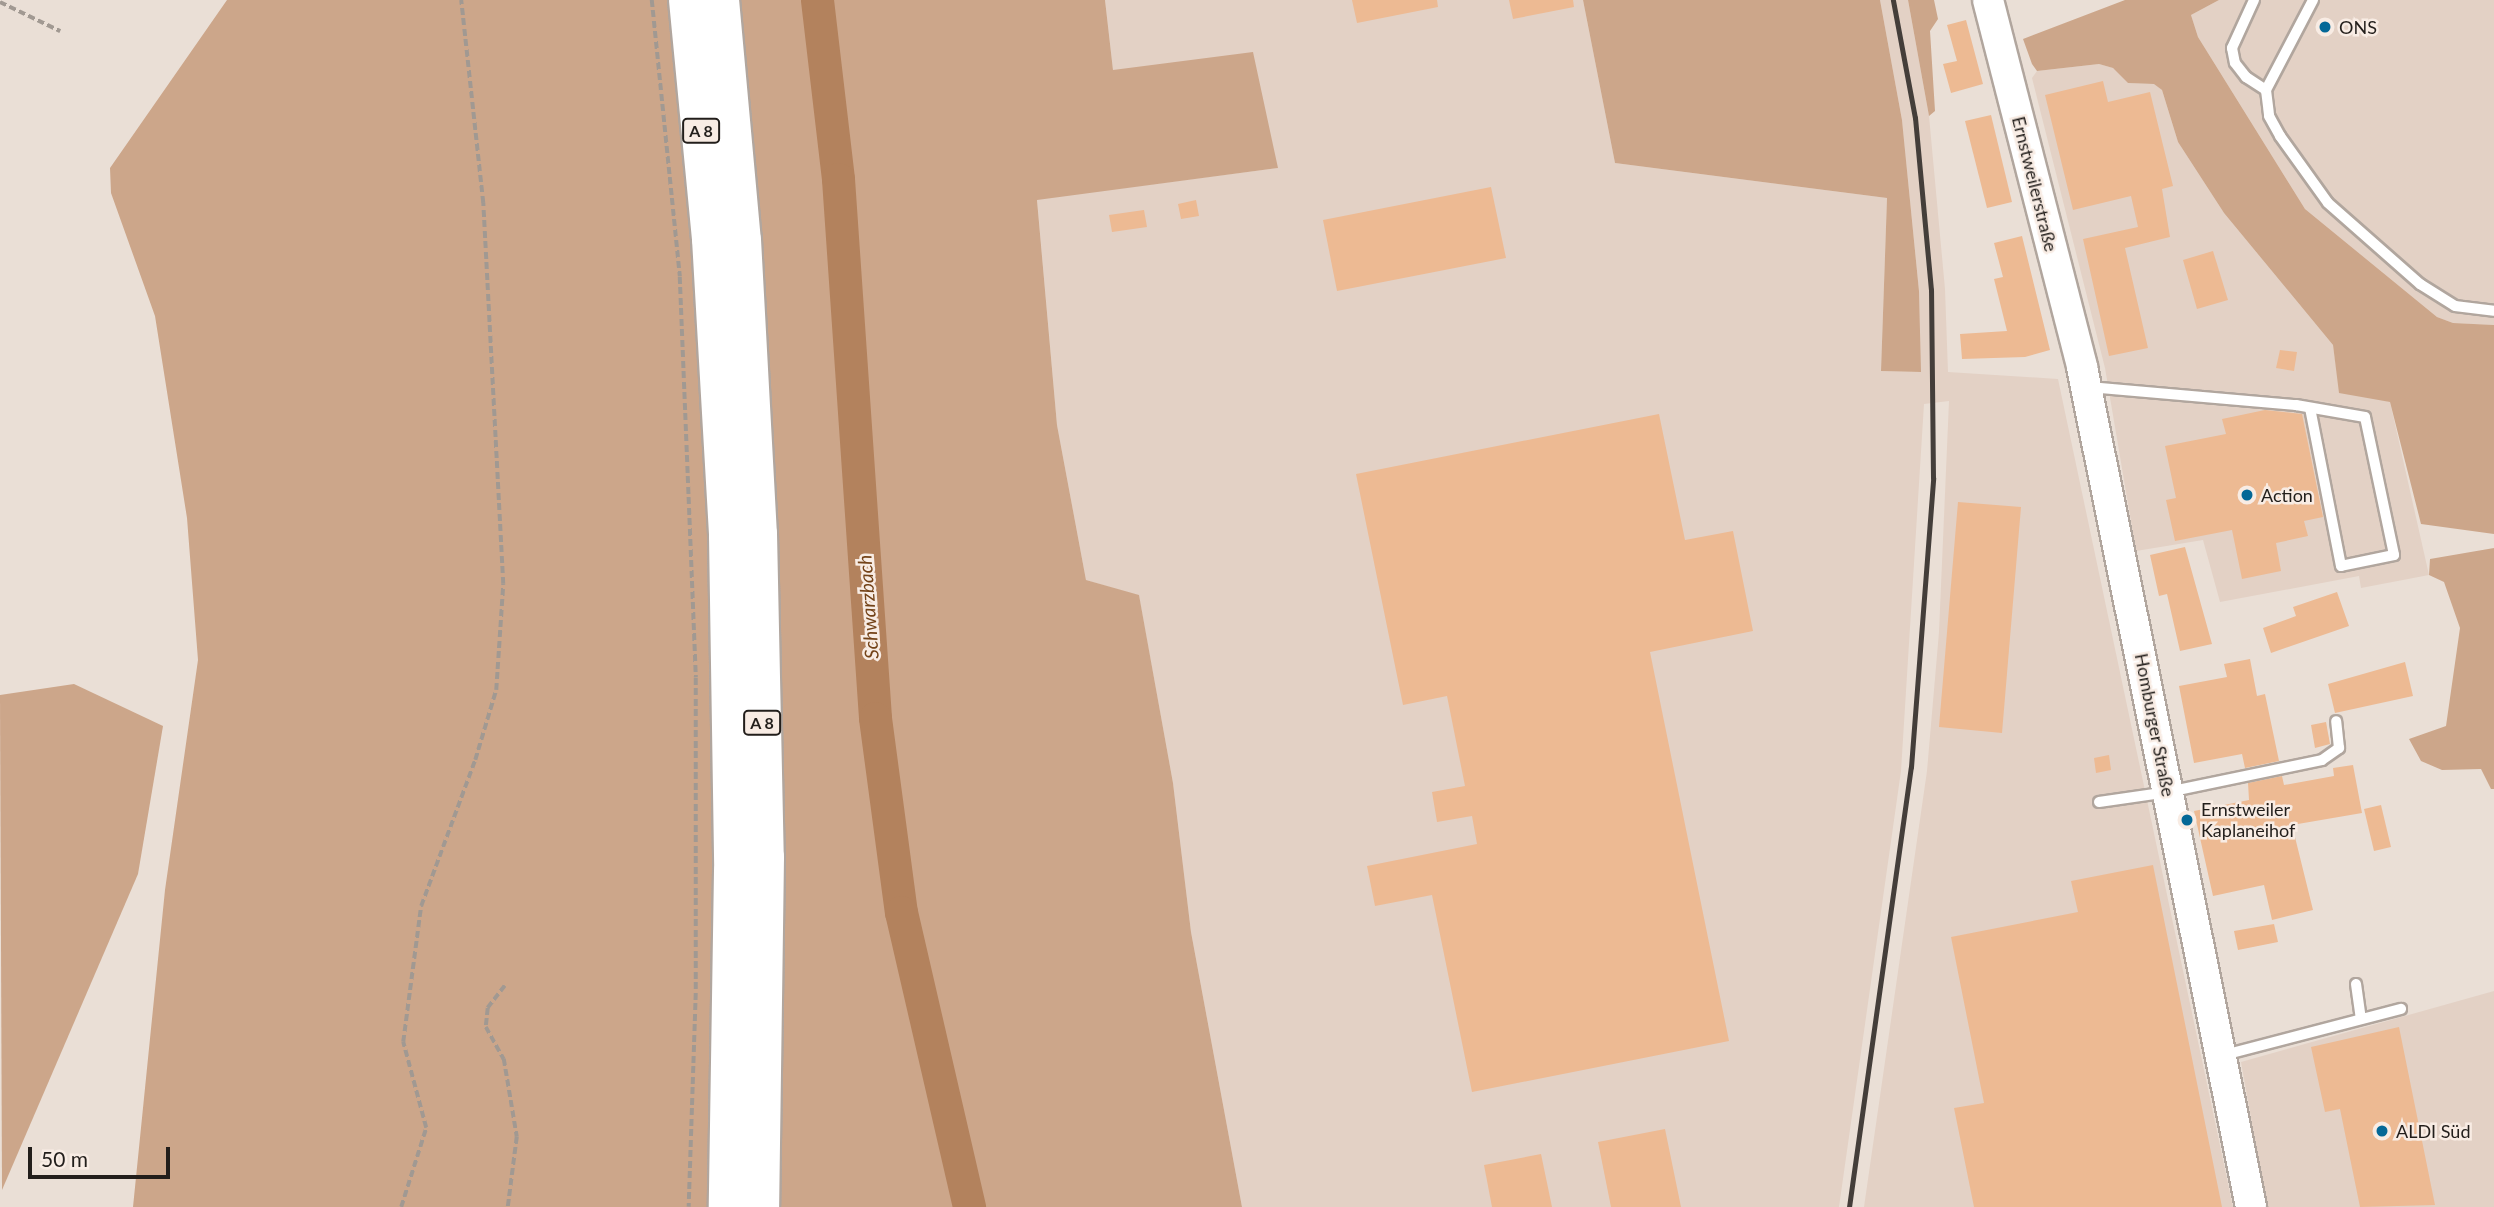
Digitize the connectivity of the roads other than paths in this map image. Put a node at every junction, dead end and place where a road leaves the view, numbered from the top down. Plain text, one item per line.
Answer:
1 (688, 0) edge
2 (720, 0) edge
3 (1988, 0) edge
4 (2254, 0) edge
5 (2313, 0) edge
6 (2266, 90) junction
7 (2494, 311) edge
8 (2084, 377) junction
9 (2310, 408) junction
10 (2336, 721) dead end
11 (2168, 792) junction
12 (2099, 802) dead end
13 (2356, 984) dead end
14 (2400, 1009) dead end
15 (2361, 1019) junction
16 (2221, 1056) junction
17 (728, 1207) edge
18 (760, 1207) edge
19 (2251, 1207) edge

1 - 17 highway, A 8
2 - 18 highway, A 8
3 - 8 main road, Ernstweilerstraße
4 - 6 lane
5 - 6 lane
6 - 7 lane
8 - 9 lane
8 - 11 main road, Homburger Straße
9 - 9 lane
10 - 11 lane
11 - 12 lane
11 - 16 main road, Homburger Straße
13 - 15 lane
14 - 15 lane
15 - 16 lane
16 - 19 main road, Homburger Straße

